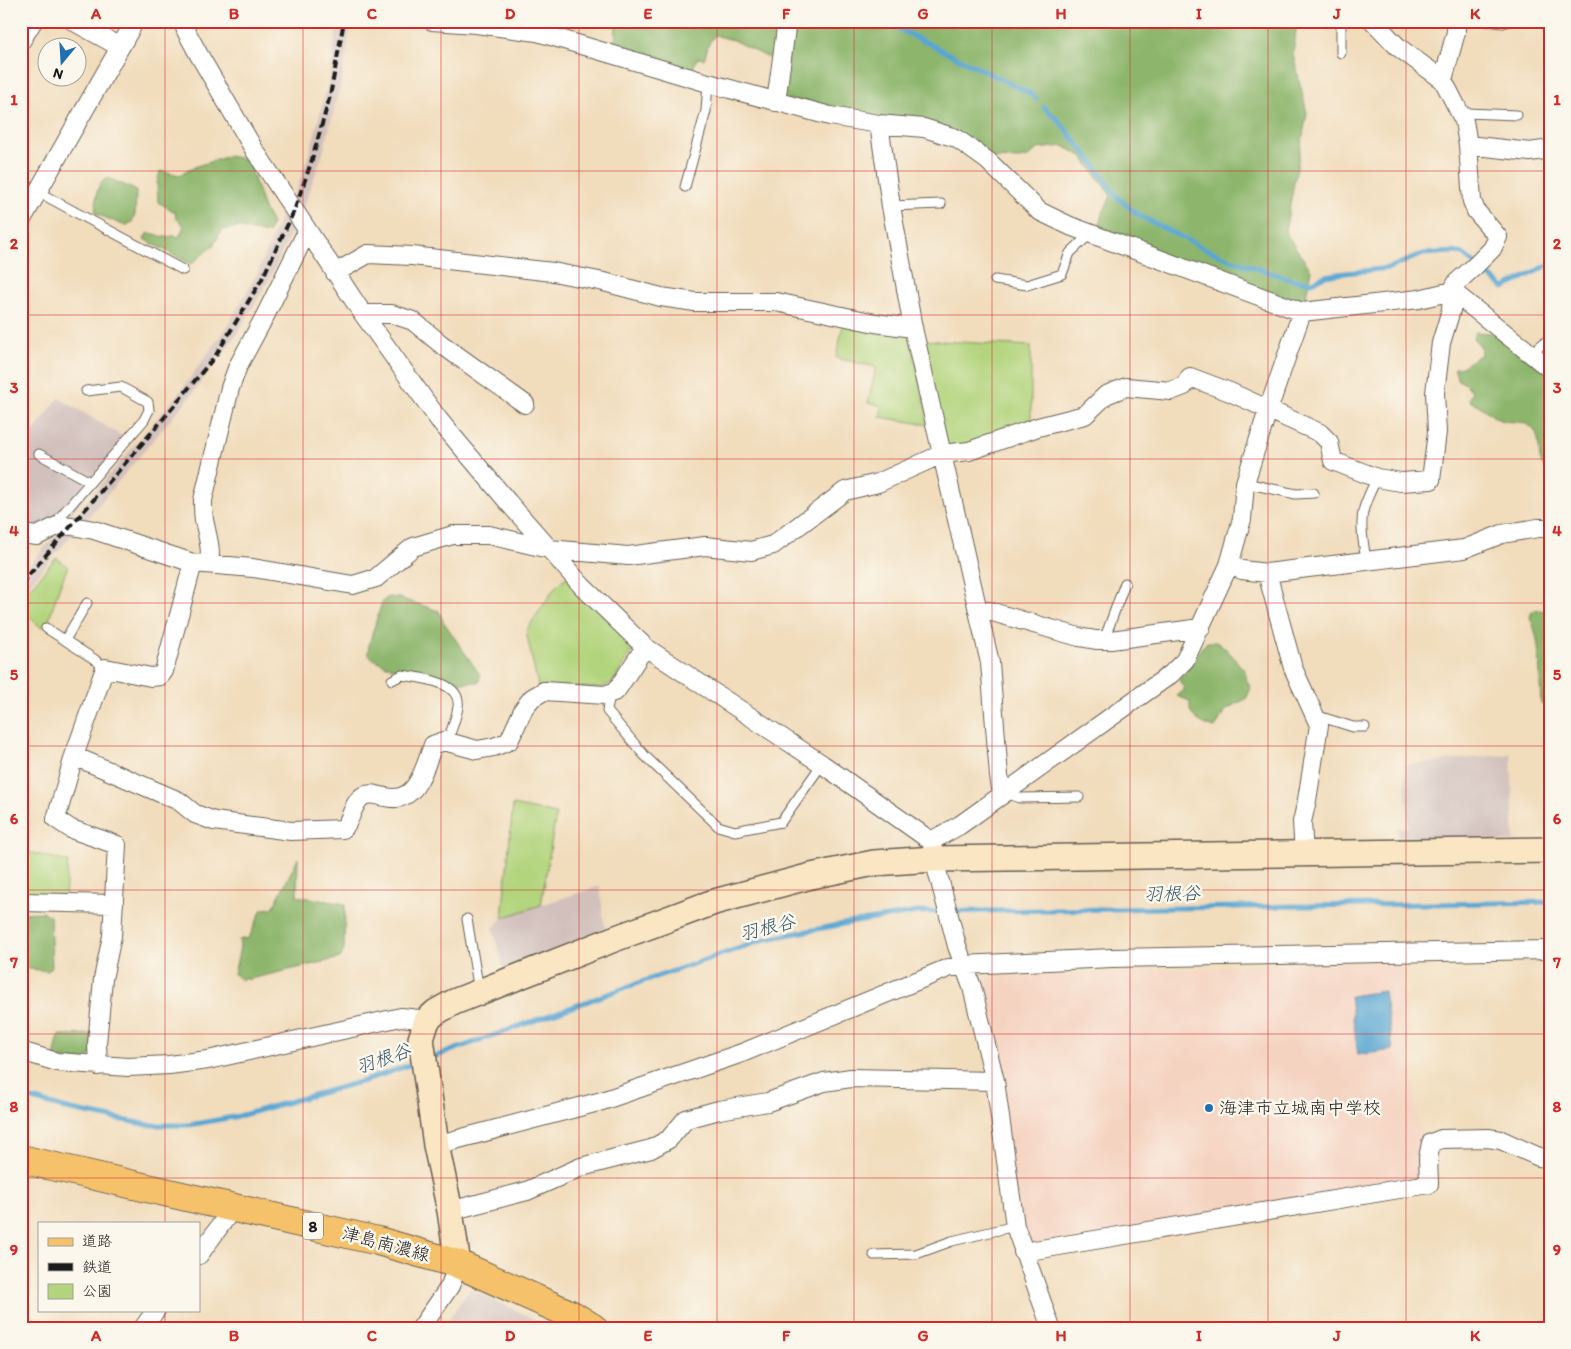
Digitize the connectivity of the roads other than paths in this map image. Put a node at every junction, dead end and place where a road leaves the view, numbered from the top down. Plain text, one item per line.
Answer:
1 (33, 21) edge
2 (73, 21) edge
3 (135, 21) edge
4 (183, 21) edge
5 (432, 21) edge
6 (788, 21) edge
7 (1341, 21) edge
8 (1373, 21) edge
9 (1456, 21) edge
10 (1486, 21) edge
11 (1511, 21) edge
12 (535, 27) edge
13 (21, 41) edge
14 (120, 47) junction
15 (1341, 53) dead end
16 (1443, 80) junction
17 (708, 83) junction
18 (776, 102) junction
19 (1517, 115) dead end
20 (1462, 117) junction
21 (878, 124) junction
22 (1468, 145) junction
23 (1550, 150) edge
24 (684, 186) dead end
25 (38, 192) junction
26 (941, 204) dead end
27 (891, 206) junction
28 (21, 221) edge
29 (307, 231) junction
30 (1090, 234) junction
31 (183, 270) dead end
32 (335, 273) junction
33 (995, 280) dead end
34 (1452, 291) junction
35 (1302, 312) junction
36 (363, 314) junction
37 (913, 328) junction
38 (1550, 338) edge
39 (1530, 354) junction
40 (1550, 369) edge
41 (86, 392) dead end
42 (525, 404) dead end
43 (1268, 410) junction
44 (39, 454) dead end
45 (942, 454) junction
46 (1377, 478) junction
47 (90, 482) junction
48 (1245, 483) junction
49 (1314, 493) dead end
50 (59, 525) junction
51 (1550, 528) edge
52 (21, 534) edge
53 (549, 549) junction
54 (1366, 561) junction
55 (201, 564) junction
56 (1229, 565) junction
57 (1267, 573) junction
58 (1125, 582) dead end
59 (87, 603) dead end
60 (979, 613) junction
61 (46, 628) dead end
62 (1201, 628) junction
63 (65, 640) junction
64 (1104, 640) junction
65 (645, 647) junction
66 (105, 668) junction
67 (392, 680) dead end
68 (610, 693) junction
69 (1314, 715) junction
70 (1365, 727) dead end
71 (448, 742) junction
72 (74, 756) junction
73 (822, 764) junction
74 (1004, 794) junction
75 (1079, 797) dead end
76 (1550, 850) edge
77 (1304, 854) junction
78 (934, 857) junction
79 (21, 902) edge
80 (114, 904) junction
81 (467, 919) dead end
82 (1550, 950) edge
83 (963, 965) junction
84 (479, 992) junction
85 (424, 1029) junction
86 (21, 1051) edge
87 (98, 1066) junction
88 (995, 1081) junction
89 (436, 1145) junction
90 (1550, 1158) edge
91 (21, 1159) edge
92 (233, 1208) junction
93 (450, 1211) junction
94 (1015, 1226) junction
95 (1024, 1252) junction
96 (200, 1254) edge
97 (874, 1255) dead end
98 (458, 1264) junction
99 (155, 1312) edge
100 (143, 1328) edge
101 (421, 1328) edge
102 (593, 1328) edge
103 (1051, 1328) edge

1 - 13 street
2 - 14 street
3 - 14 street
4 - 29 street
5 - 12 street
6 - 18 street
7 - 15 lane
8 - 16 street
9 - 16 street
10 - 11 lane
12 - 17 street
14 - 25 street
16 - 20 street
17 - 18 street
17 - 24 lane
18 - 21 street
19 - 20 lane
20 - 22 street
21 - 27 street
21 - 30 street
22 - 23 street
22 - 34 street
25 - 28 street
25 - 31 lane
26 - 27 lane
27 - 37 street
29 - 32 street
29 - 55 street
30 - 33 lane
30 - 35 street
32 - 36 street
32 - 37 street
34 - 35 street
34 - 39 street
34 - 46 street
35 - 43 street
36 - 42 street
36 - 53 street
37 - 45 street
38 - 39 lane
39 - 40 street
41 - 47 lane
43 - 45 street
43 - 46 street
43 - 48 street
44 - 47 lane
45 - 53 street
45 - 60 street
46 - 54 lane
47 - 50 lane
48 - 49 lane
48 - 56 street
50 - 52 street
50 - 55 street
51 - 54 street
53 - 55 street
53 - 65 street
54 - 57 street
55 - 66 street
56 - 57 street
56 - 62 street
57 - 69 street
58 - 64 lane
59 - 63 lane
60 - 64 street
60 - 74 street
61 - 63 lane
62 - 64 street
62 - 74 street
63 - 66 lane
65 - 68 street
65 - 73 street
66 - 72 street
67 - 71 lane
68 - 71 street
68 - 73 lane
69 - 70 lane
69 - 77 street
71 - 72 street
72 - 80 street
73 - 78 street
74 - 75 lane
74 - 78 street
76 - 77 street
77 - 78 street
78 - 83 street
78 - 84 street
79 - 80 street
80 - 87 street
81 - 84 lane
82 - 83 street
83 - 88 street
83 - 89 street
84 - 85 street
85 - 87 street
85 - 89 street
86 - 87 street
88 - 93 street
88 - 94 street
89 - 93 street
90 - 95 street
91 - 92 main road, 津島南濃線 / 8
92 - 96 street
92 - 98 main road, 津島南濃線 / 8
93 - 98 street
94 - 95 street
94 - 97 lane
95 - 103 street
98 - 101 street
98 - 102 main road, 津島南濃線 / 8
99 - 100 street

